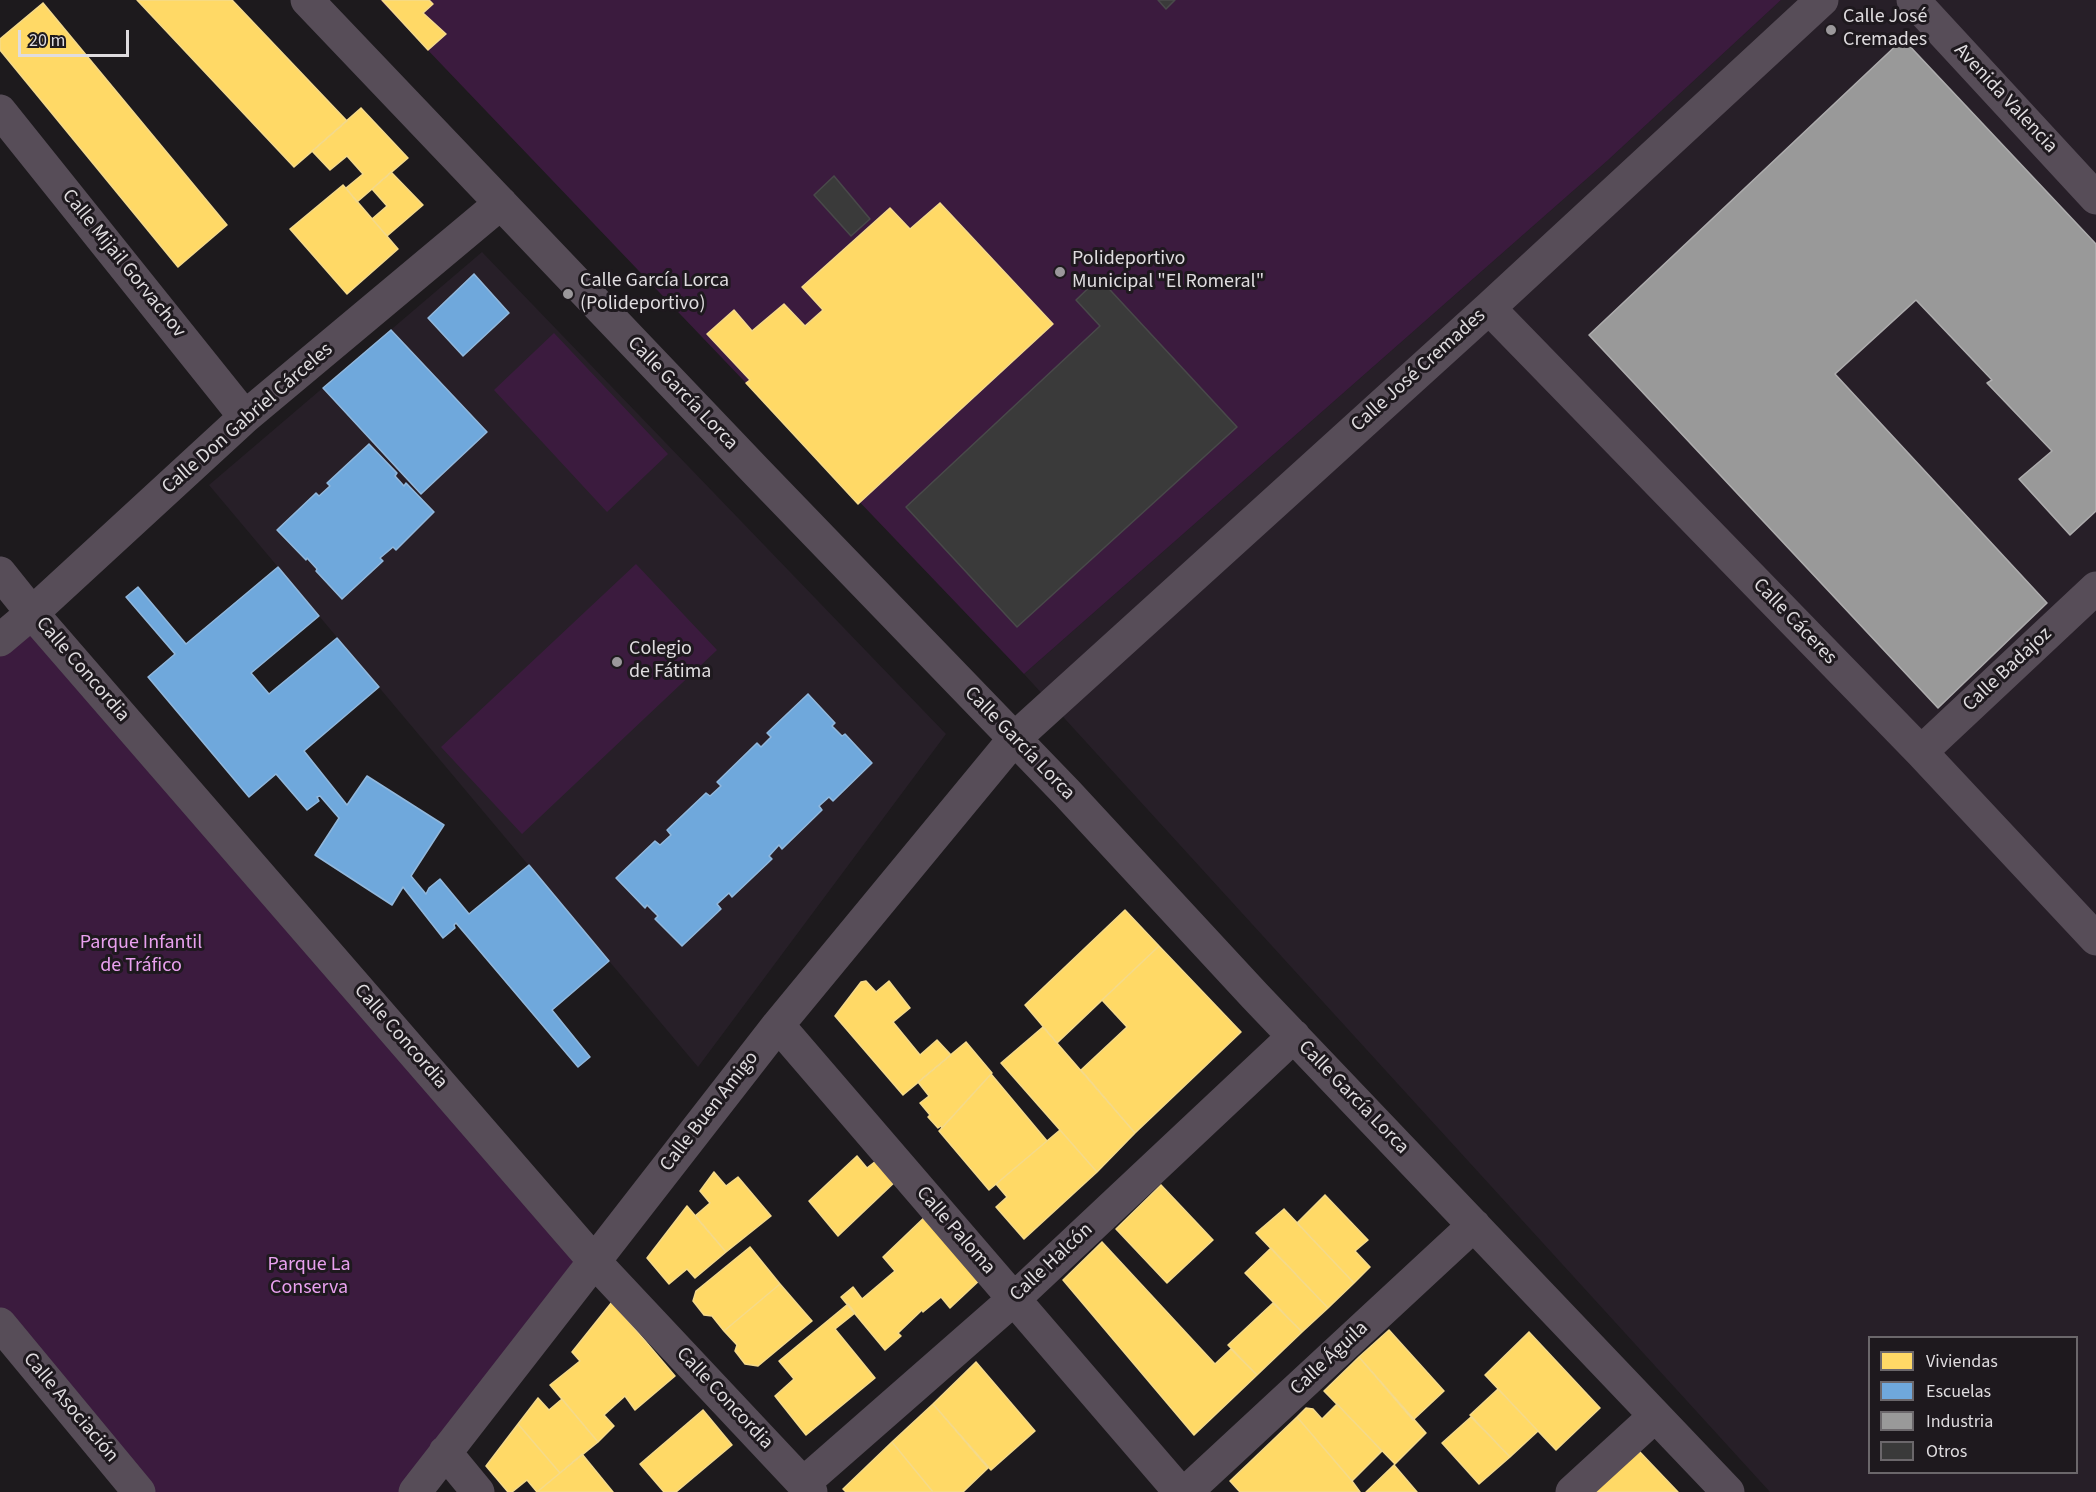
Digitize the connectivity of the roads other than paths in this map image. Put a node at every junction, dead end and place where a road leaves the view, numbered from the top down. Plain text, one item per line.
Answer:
1 (307, 0) edge
2 (1822, 0) edge
3 (1913, 0) edge
4 (0, 111) edge
5 (2096, 198) edge
6 (501, 203) junction
7 (1489, 308) junction
8 (245, 417) junction
9 (0, 573) edge
10 (2096, 588) edge
11 (32, 613) junction
12 (0, 640) edge
13 (1014, 739) junction
14 (1921, 752) junction
15 (2096, 939) edge
16 (778, 1025) junction
17 (1294, 1036) junction
18 (1474, 1225) junction
19 (594, 1261) junction
20 (1014, 1299) junction
21 (0, 1324) edge
22 (1655, 1416) junction
23 (446, 1452) junction
24 (807, 1488) edge
25 (139, 1492) edge
26 (415, 1492) edge
27 (478, 1492) edge
28 (1180, 1492) edge
29 (1186, 1492) edge
30 (1572, 1492) edge
31 (1728, 1492) edge

1 - 6 street, Calle García Lorca
2 - 7 street, Calle José Cremades
3 - 5 street, Avenida Valencia
4 - 8 street, Calle Mijail Gorvachov
6 - 8 street, Calle Don Gabriel Cárceles
6 - 13 street, Calle García Lorca
7 - 13 street, Calle José Cremades
7 - 14 street, Calle Cáceres
8 - 11 street, Calle Don Gabriel Cárceles
9 - 11 street, Calle Concordia
10 - 14 street, Calle Badajoz
11 - 12 street, Calle Don Gabriel Cárceles
11 - 19 street, Calle Concordia
13 - 16 street, Calle Buen Amigo
13 - 17 street, Calle García Lorca
14 - 15 street, Calle Cáceres
16 - 19 street, Calle Buen Amigo
16 - 20 street, Calle Paloma
17 - 18 street, Calle García Lorca
17 - 20 street, Calle Halcón
18 - 22 street, Calle García Lorca
18 - 29 street, Calle Águila
19 - 23 street, Calle Buen Amigo
19 - 24 street, Calle Concordia
20 - 24 street, Calle Halcón
20 - 28 street, Calle Paloma
21 - 25 street, Calle Asociación
22 - 30 street
22 - 31 street, Calle García Lorca
23 - 26 street, Calle Buen Amigo
23 - 27 street

